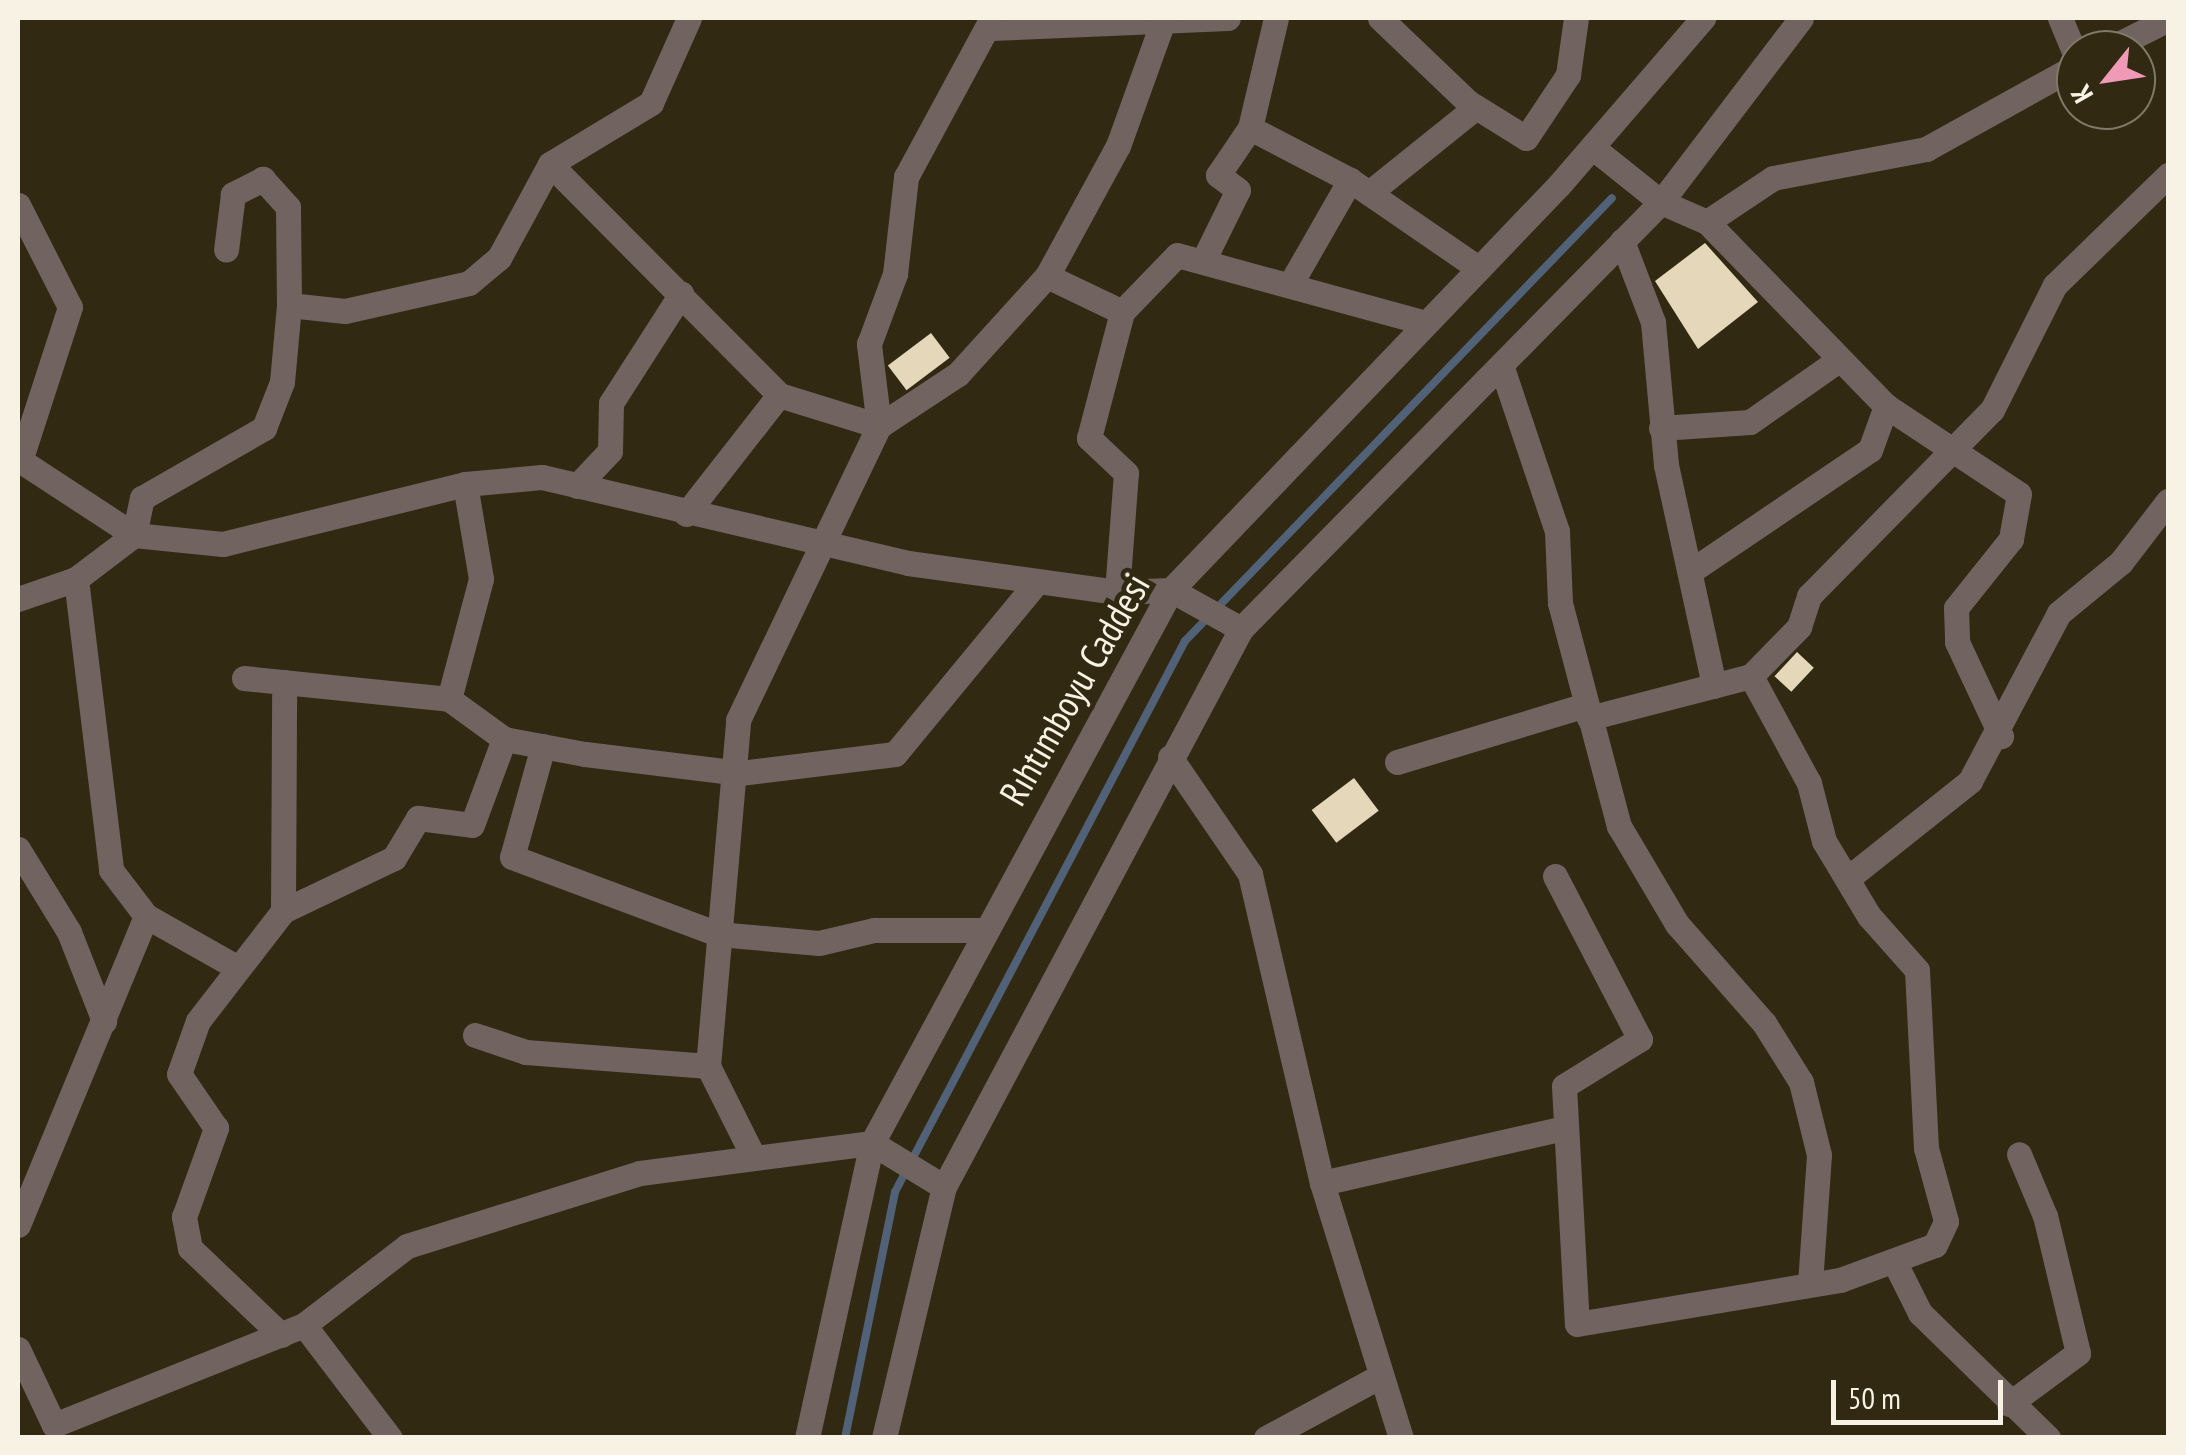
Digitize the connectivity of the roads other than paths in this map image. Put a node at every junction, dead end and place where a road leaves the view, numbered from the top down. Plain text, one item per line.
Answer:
1 (689, 18) edge
2 (1228, 18) edge
3 (1276, 18) edge
4 (1380, 18) edge
5 (1576, 18) edge
6 (1703, 18) edge
7 (1801, 18) edge
8 (1161, 22) edge
9 (992, 23) edge
10 (2056, 77) edge
11 (1476, 108) junction
12 (1250, 128) junction
13 (1592, 147) junction
14 (550, 164) junction
15 (2168, 175) edge
16 (1360, 186) junction
17 (1661, 202) junction
18 (18, 205) edge
19 (1707, 222) junction
20 (1622, 241) junction
21 (226, 250) dead end
22 (1203, 261) junction
23 (1478, 268) junction
24 (1047, 276) junction
25 (1291, 283) junction
26 (681, 294) junction
27 (288, 305) junction
28 (1122, 312) junction
29 (1426, 322) junction
30 (1837, 361) junction
31 (1501, 365) junction
32 (779, 395) junction
33 (1886, 406) junction
34 (879, 426) junction
35 (1662, 428) junction
36 (1952, 452) junction
37 (18, 460) edge
38 (466, 484) junction
39 (577, 486) junction
40 (2168, 501) edge
41 (686, 514) junction
42 (134, 535) junction
43 (819, 540) junction
44 (1690, 571) junction
45 (76, 579) junction
46 (1036, 583) junction
47 (1171, 590) junction
48 (1117, 592) junction
49 (18, 598) edge
50 (1234, 625) junction
51 (1751, 676) junction
52 (244, 678) dead end
53 (284, 682) junction
54 (1714, 686) junction
55 (448, 699) junction
56 (1587, 711) junction
57 (2001, 736) junction
58 (504, 739) junction
59 (542, 746) junction
60 (1170, 757) junction
61 (1397, 762) dead end
62 (740, 774) junction
63 (18, 849) edge
64 (1555, 876) dead end
65 (1847, 879) junction
66 (283, 911) junction
67 (146, 916) junction
68 (981, 930) junction
69 (718, 934) junction
70 (236, 967) junction
71 (104, 1021) junction
72 (475, 1035) dead end
73 (708, 1066) junction
74 (1565, 1128) junction
75 (882, 1151) junction
76 (752, 1152) junction
77 (2018, 1154) dead end
78 (935, 1182) junction
79 (1322, 1183) junction
80 (18, 1225) edge
81 (1895, 1264) junction
82 (1810, 1283) junction
83 (293, 1330) junction
84 (19, 1366) edge
85 (1379, 1377) junction
86 (2009, 1404) junction
87 (390, 1438) edge
88 (807, 1438) edge
89 (884, 1438) edge
90 (1266, 1438) edge
91 (1401, 1438) edge
92 (2048, 1438) edge

1 - 14 street
2 - 8 street
3 - 12 street
4 - 11 street
5 - 11 street
6 - 13 street, Rıhtımboyu Caddesi
7 - 17 street
8 - 9 street
8 - 24 street
9 - 34 street
10 - 19 street
11 - 16 street
12 - 16 street
12 - 22 street
13 - 17 street
13 - 23 street, Rıhtımboyu Caddesi
14 - 26 street
14 - 27 street
15 - 36 street
16 - 23 street
16 - 25 street
17 - 19 street
17 - 20 street
18 - 37 street
19 - 30 street
20 - 31 street
20 - 35 street
21 - 27 street
22 - 25 street
22 - 28 street
23 - 29 street, Rıhtımboyu Caddesi
24 - 28 street
24 - 34 street
25 - 29 street
26 - 32 street
26 - 39 street
27 - 42 street
28 - 48 street
29 - 47 street, Rıhtımboyu Caddesi
30 - 33 street
30 - 35 street
31 - 50 street
31 - 56 street
32 - 34 street
32 - 41 street
33 - 36 street
33 - 44 street
34 - 43 street
35 - 44 street
36 - 51 street
36 - 57 street
37 - 42 street
38 - 39 street
38 - 42 street
38 - 55 street
39 - 41 street
40 - 57 street
41 - 43 street
42 - 45 street
43 - 46 street
43 - 62 street
44 - 54 street
45 - 49 street
45 - 67 street
46 - 48 street
46 - 62 street
47 - 48 street
47 - 50 street
47 - 68 street, Rıhtımboyu Caddesi
50 - 60 street
51 - 54 street
51 - 65 street
52 - 53 street
53 - 55 street
53 - 66 street
54 - 56 street
55 - 58 street
56 - 61 street
56 - 82 street
57 - 65 street
58 - 59 street
58 - 66 street
59 - 62 street
59 - 69 street
60 - 78 street
60 - 79 street
62 - 69 street
63 - 71 street
64 - 74 street
65 - 81 street
66 - 70 street
67 - 70 street
67 - 71 street
68 - 69 street
68 - 75 street, Rıhtımboyu Caddesi
69 - 73 street
70 - 83 street
71 - 80 street
72 - 73 street
73 - 76 street
74 - 79 street
74 - 82 street
75 - 76 street
75 - 78 street
75 - 88 street, Rıhtımboyu Caddesi
76 - 83 street
77 - 86 street
78 - 89 street
79 - 85 street
81 - 82 street
81 - 86 street
83 - 84 street
83 - 87 street
85 - 90 street
85 - 91 street
86 - 92 street

